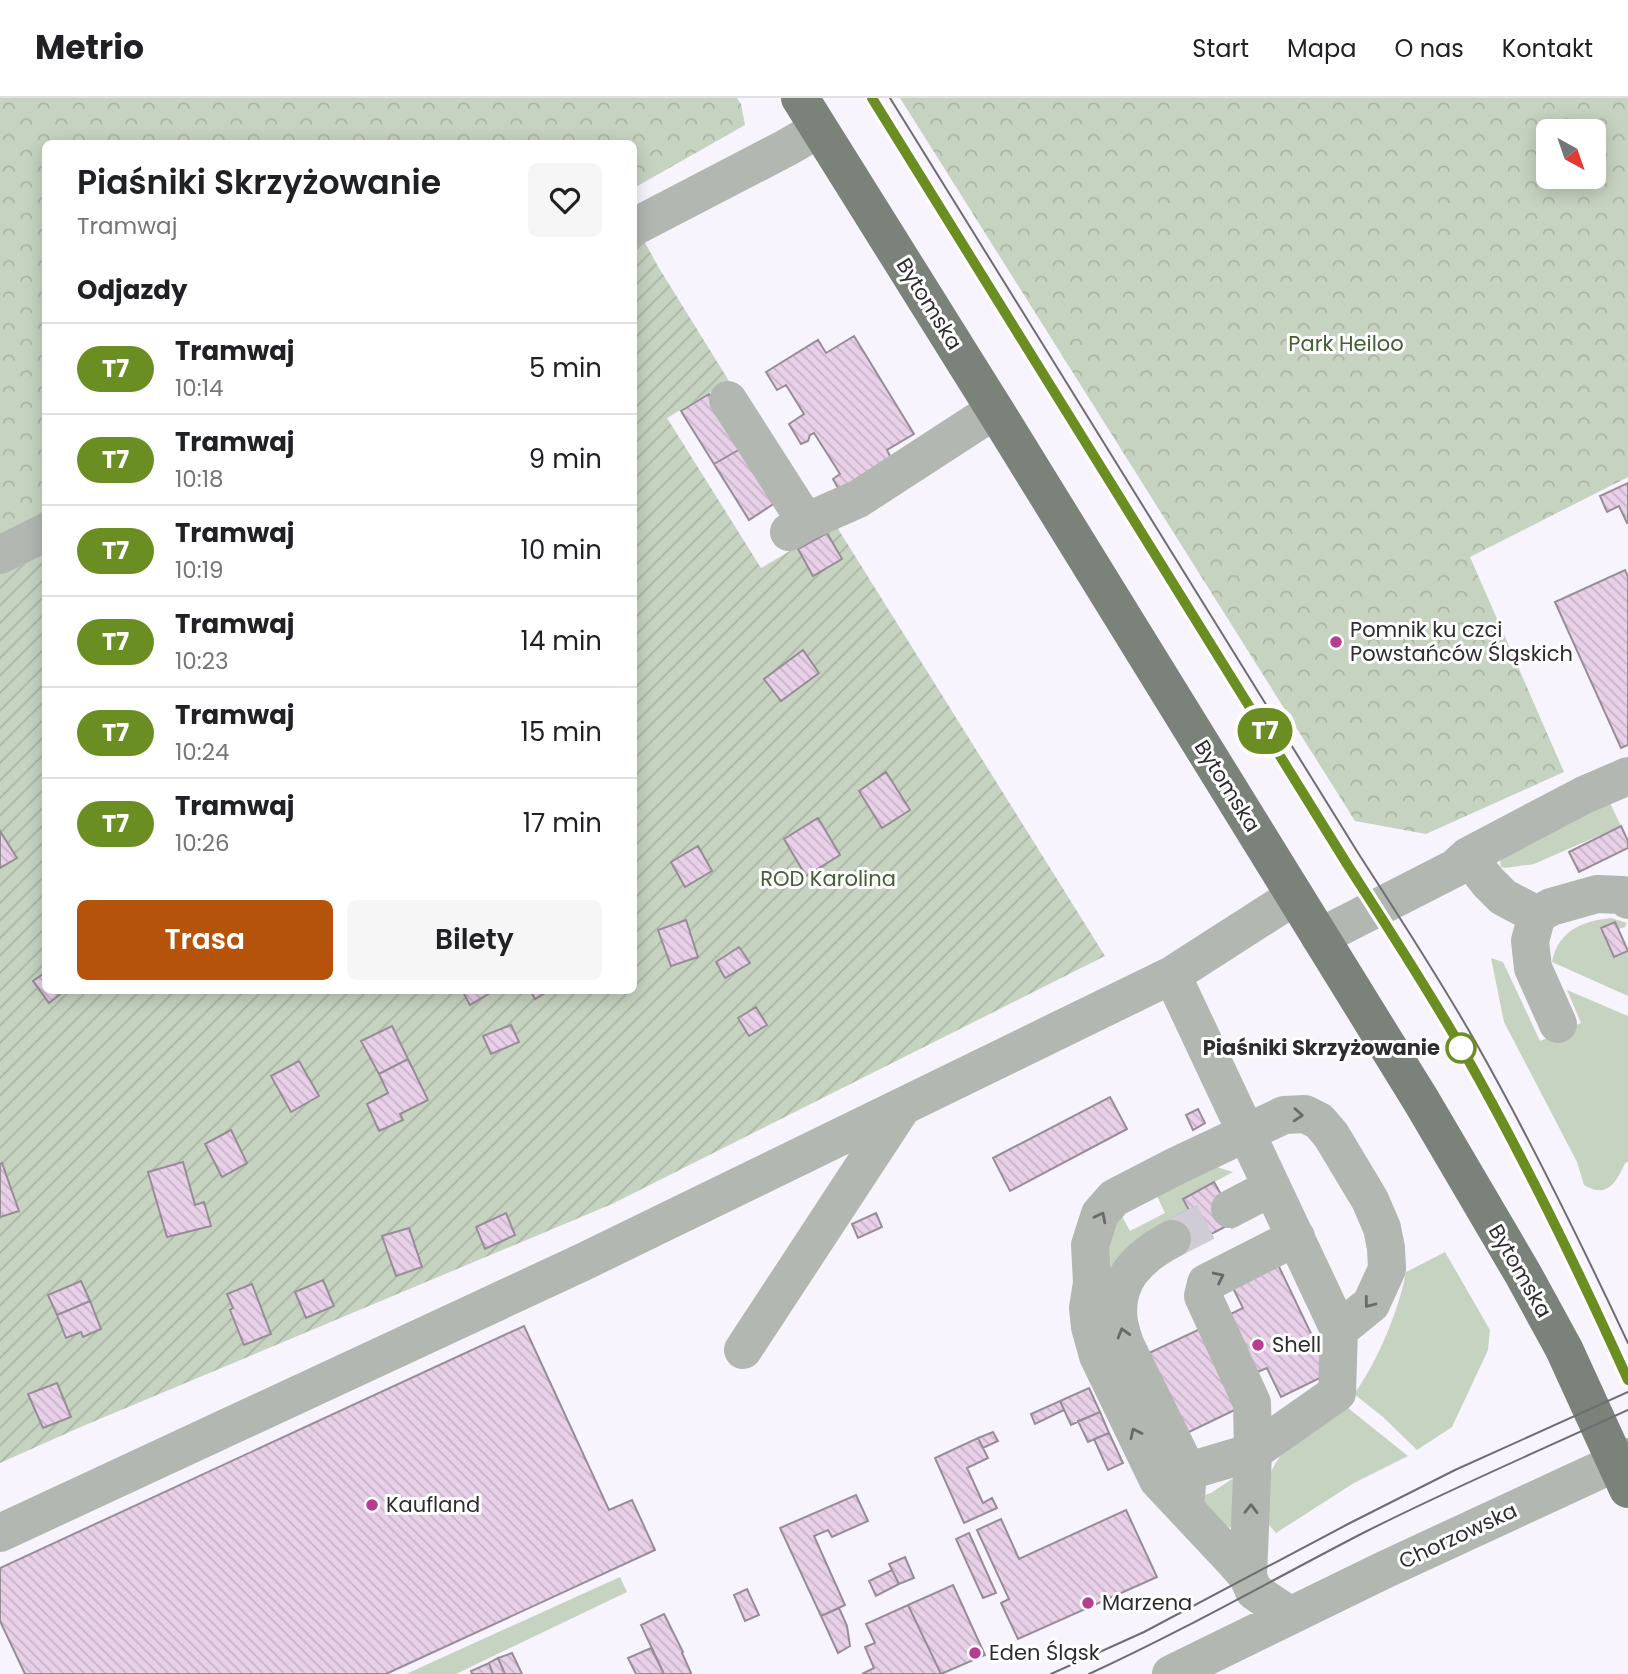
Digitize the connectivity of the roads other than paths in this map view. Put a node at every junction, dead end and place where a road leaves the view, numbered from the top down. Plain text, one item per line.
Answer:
1 (809, 113) edge
2 (637, 225) edge
3 (729, 400) dead end
4 (995, 410) junction
5 (42, 534) edge
6 (0, 555) edge
7 (1628, 776) edge
8 (1468, 856) junction
9 (1295, 896) junction
10 (1628, 900) edge
11 (1537, 915) junction
12 (1320, 937) junction
13 (1172, 975) junction
14 (1558, 1024) dead end
15 (902, 1107) junction
16 (1246, 1132) junction
17 (1272, 1187) junction
18 (1230, 1209) tunnel mouth
19 (1296, 1237) junction
20 (1172, 1240) tunnel mouth
21 (1339, 1331) junction
22 (743, 1350) dead end
23 (1253, 1452) junction
24 (1624, 1470) edge
25 (1173, 1476) junction
26 (0, 1533) edge
27 (1248, 1577) junction
28 (1289, 1615) junction
29 (1171, 1674) edge

1 - 2 street
1 - 4 main road, Bytomska
3 - 4 street
4 - 9 main road, Bytomska
5 - 6 street
7 - 8 street
8 - 11 street
8 - 12 street
9 - 12 main road, Bytomska
9 - 13 street
10 - 11 street
11 - 14 street
12 - 24 main road, Bytomska
13 - 15 street
13 - 16 street
15 - 22 street
15 - 26 street
16 - 17 street
16 -> 21 street
25 -> 16 street
17 - 18 street
17 - 19 street
19 - 21 street
23 -> 19 street
25 -> 20 street
21 - 23 street
23 - 25 street
27 -> 23 street
24 - 28 street, Chorzowska
25 - 27 street
27 - 28 street
28 - 29 street, Chorzowska

